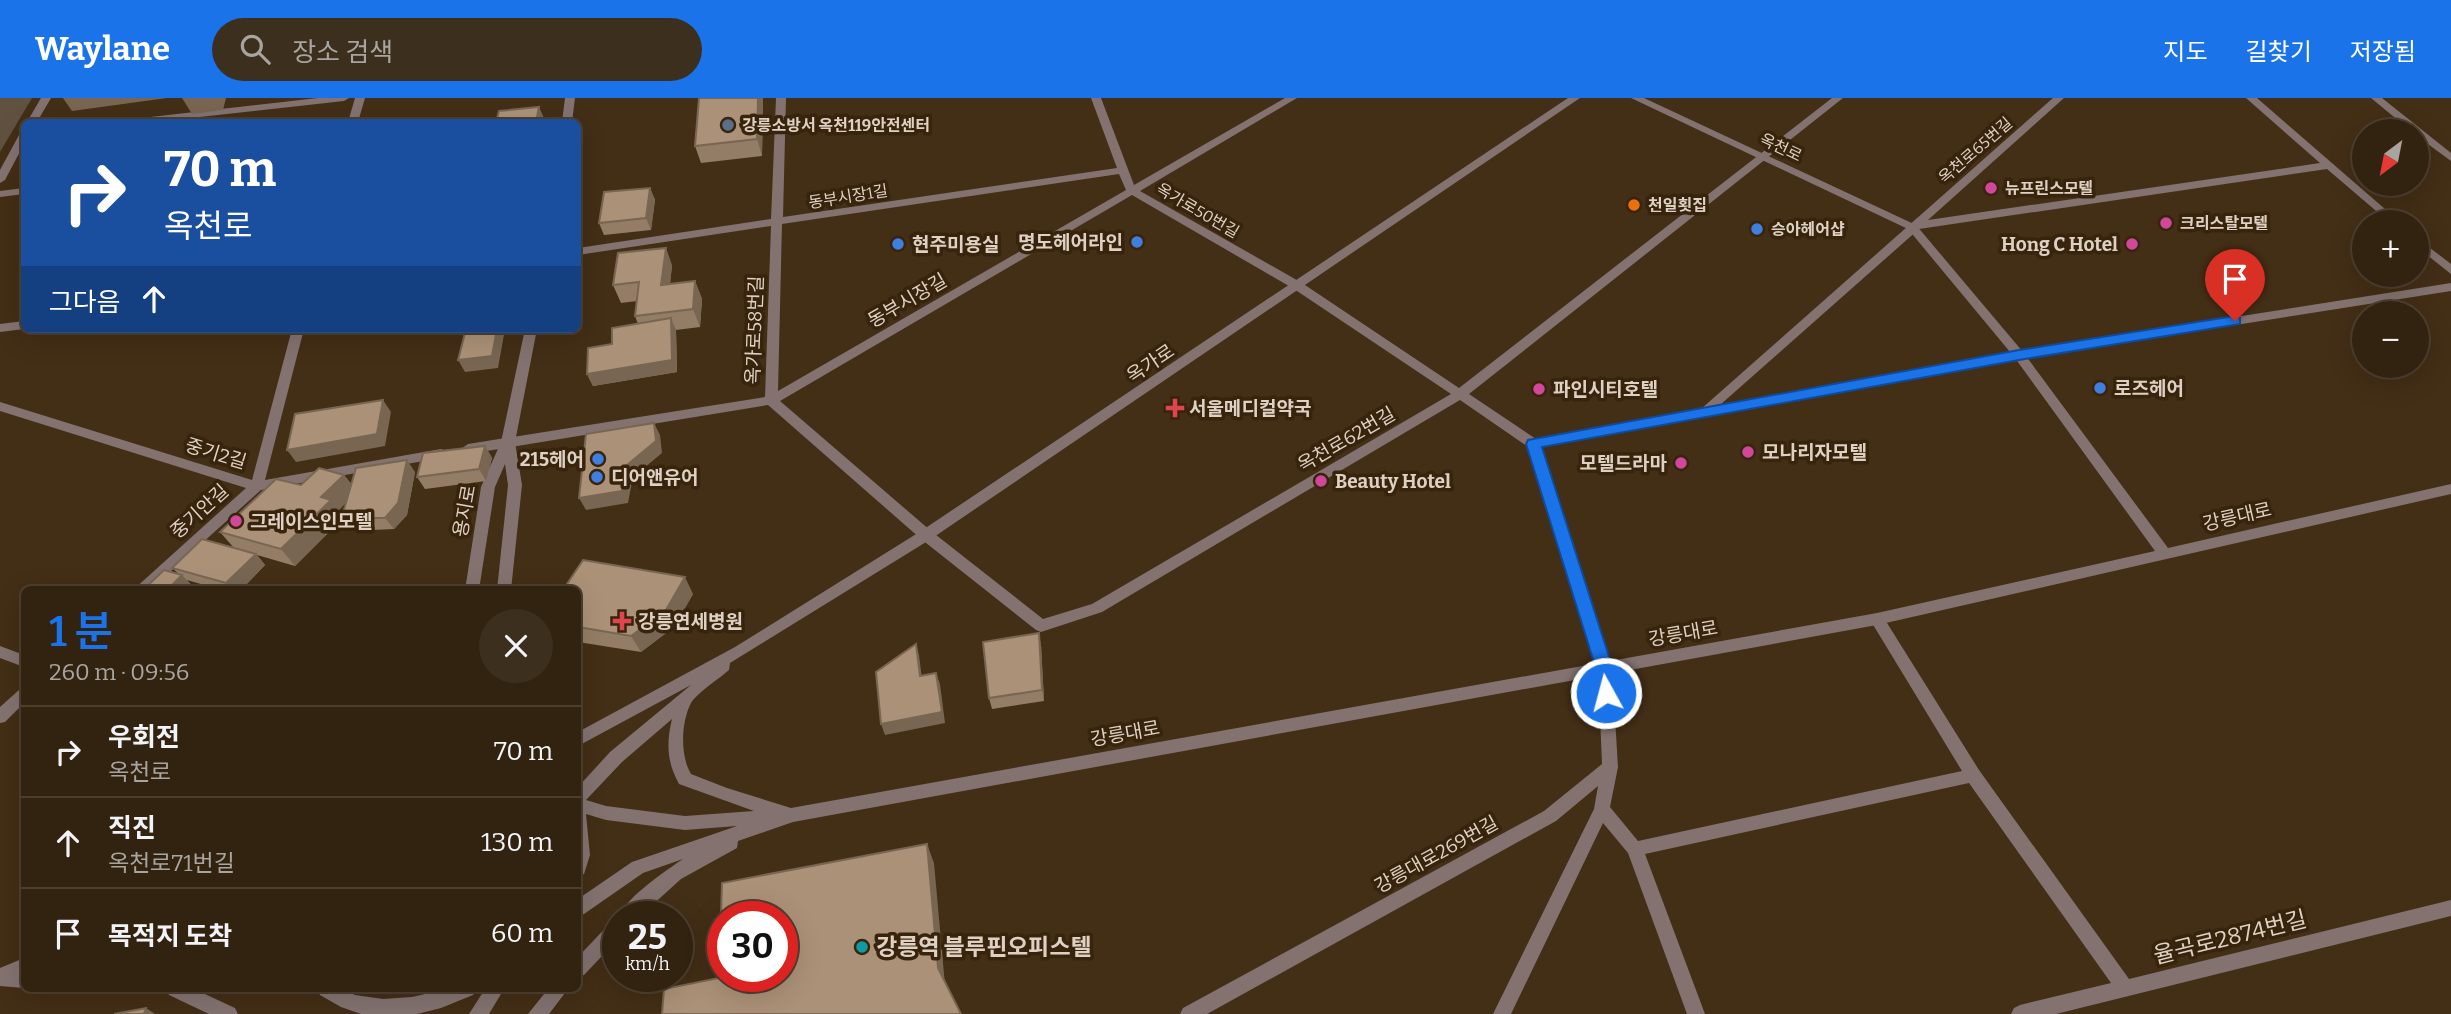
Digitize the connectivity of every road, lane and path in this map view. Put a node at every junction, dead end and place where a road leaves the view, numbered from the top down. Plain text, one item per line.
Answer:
1 (46, 98) edge
2 (344, 98) edge
3 (360, 98) edge
4 (570, 98) edge
5 (780, 98) edge
6 (1096, 98) edge
7 (1292, 98) edge
8 (1575, 98) edge
9 (1636, 98) edge
10 (1838, 98) edge
11 (2059, 98) edge
12 (2251, 98) edge
13 (2376, 98) edge
14 (34, 119) edge
15 (159, 119) edge
16 (354, 119) edge
17 (567, 119) edge
18 (21, 141) edge
19 (1762, 157) junction
20 (2451, 158) edge
21 (2329, 165) junction
22 (1122, 170) junction
23 (0, 180) edge
24 (1131, 190) junction
25 (21, 191) edge
26 (0, 194) edge
27 (2381, 210) edge
28 (776, 223) junction
29 (1912, 227) junction
30 (581, 251) edge
31 (2429, 251) edge
32 (2451, 270) edge
33 (1298, 286) junction
34 (2451, 286) edge
35 (21, 325) edge
36 (0, 328) edge
37 (297, 333) edge
38 (530, 333) edge
39 (2019, 355) junction
40 (1459, 395) junction
41 (771, 400) junction
42 (0, 406) edge
43 (1704, 412) junction
44 (509, 442) junction
45 (1534, 444) junction
46 (257, 485) junction
47 (2451, 489) edge
48 (926, 535) junction
49 (2165, 554) junction
50 (144, 586) edge
51 (473, 586) edge
52 (505, 586) edge
53 (1877, 619) junction
54 (740, 651) junction
55 (0, 652) edge
56 (21, 660) edge
57 (1605, 669) junction
58 (21, 697) edge
59 (684, 702) junction
60 (616, 716) junction
61 (0, 717) edge
62 (581, 729) edge
63 (581, 737) edge
64 (1610, 767) junction
65 (1973, 775) junction
66 (581, 794) edge
67 (581, 806) edge
68 (1602, 809) junction
69 (793, 815) junction
70 (1635, 849) junction
71 (643, 901) edge
72 (581, 906) edge
73 (2451, 908) edge
74 (602, 944) edge
75 (581, 967) edge
76 (21, 968) edge
77 (2, 977) edge
78 (21, 979) edge
79 (2125, 988) junction
80 (181, 992) edge
81 (332, 992) edge
82 (333, 992) edge
83 (461, 992) edge
84 (493, 992) edge
85 (556, 992) edge
86 (229, 1014) edge
87 (352, 1014) edge
88 (478, 1014) edge
89 (537, 1014) edge
90 (1189, 1014) edge
91 (1502, 1014) edge
92 (1696, 1014) edge
93 (2020, 1014) edge

1 - 14 street
2 - 15 street
3 - 16 street
4 - 17 street
5 - 28 street, 옥가로58번길
6 - 22 street, 옥가로50번길
7 - 24 street, 동부시장길
8 - 33 street, 옥가로
9 - 19 street, 옥천로
10 - 19 street, 옥천로62번길
11 - 29 street, 옥천로65번길
12 - 21 street
13 - 20 street
18 - 23 street
19 - 29 street, 옥천로
19 - 40 street, 옥천로62번길
21 - 27 street
21 - 29 street
22 - 24 street, 옥가로50번길
22 - 28 street, 동부시장1길
24 - 33 street, 옥가로50번길
24 - 41 street, 동부시장길
25 - 26 street
28 - 30 street, 동부시장1길
28 - 41 street, 옥가로58번길
29 - 39 street, 옥천로
29 - 43 street
31 - 32 street
33 - 40 street, 옥가로50번길
33 - 48 street, 옥가로
34 - 39 street
35 - 36 street
37 - 46 street, 중기안길
38 - 44 street, 용지로
39 - 43 street
39 - 49 street, 옥천로
40 - 45 street, 옥가로50번길
40 - 48 street, 옥천로62번길
41 - 44 street, 동부시장길
41 - 48 street, 옥가로58번길
42 - 46 street, 중기2길
43 - 45 street
44 - 46 street, 중기2길
44 - 51 street, 용지로
44 - 52 street, 용지로
45 - 57 street
46 - 50 street, 중기안길
47 - 49 street, 강릉대로
48 - 54 street, 옥가로
49 - 53 street, 강릉대로
53 - 57 street, 강릉대로
53 - 65 street
54 - 59 street
54 - 60 street
55 - 56 street
57 - 64 street
57 - 69 street, 강릉대로
58 - 61 street
59 - 66 street
59 - 69 street
60 - 62 street
60 - 63 street
64 - 68 street
64 - 90 street, 강릉대로269번길
65 - 70 street
65 - 79 street
67 - 69 street
68 - 70 street
68 - 91 street
69 - 71 street
69 - 72 street
70 - 92 street
73 - 79 street, 율곡로2874번길
74 - 75 street
76 - 77 street
77 - 78 street
79 - 93 street, 율곡로2874번길
80 - 86 street
81 - 87 street
82 - 83 street
84 - 88 street
85 - 89 street

